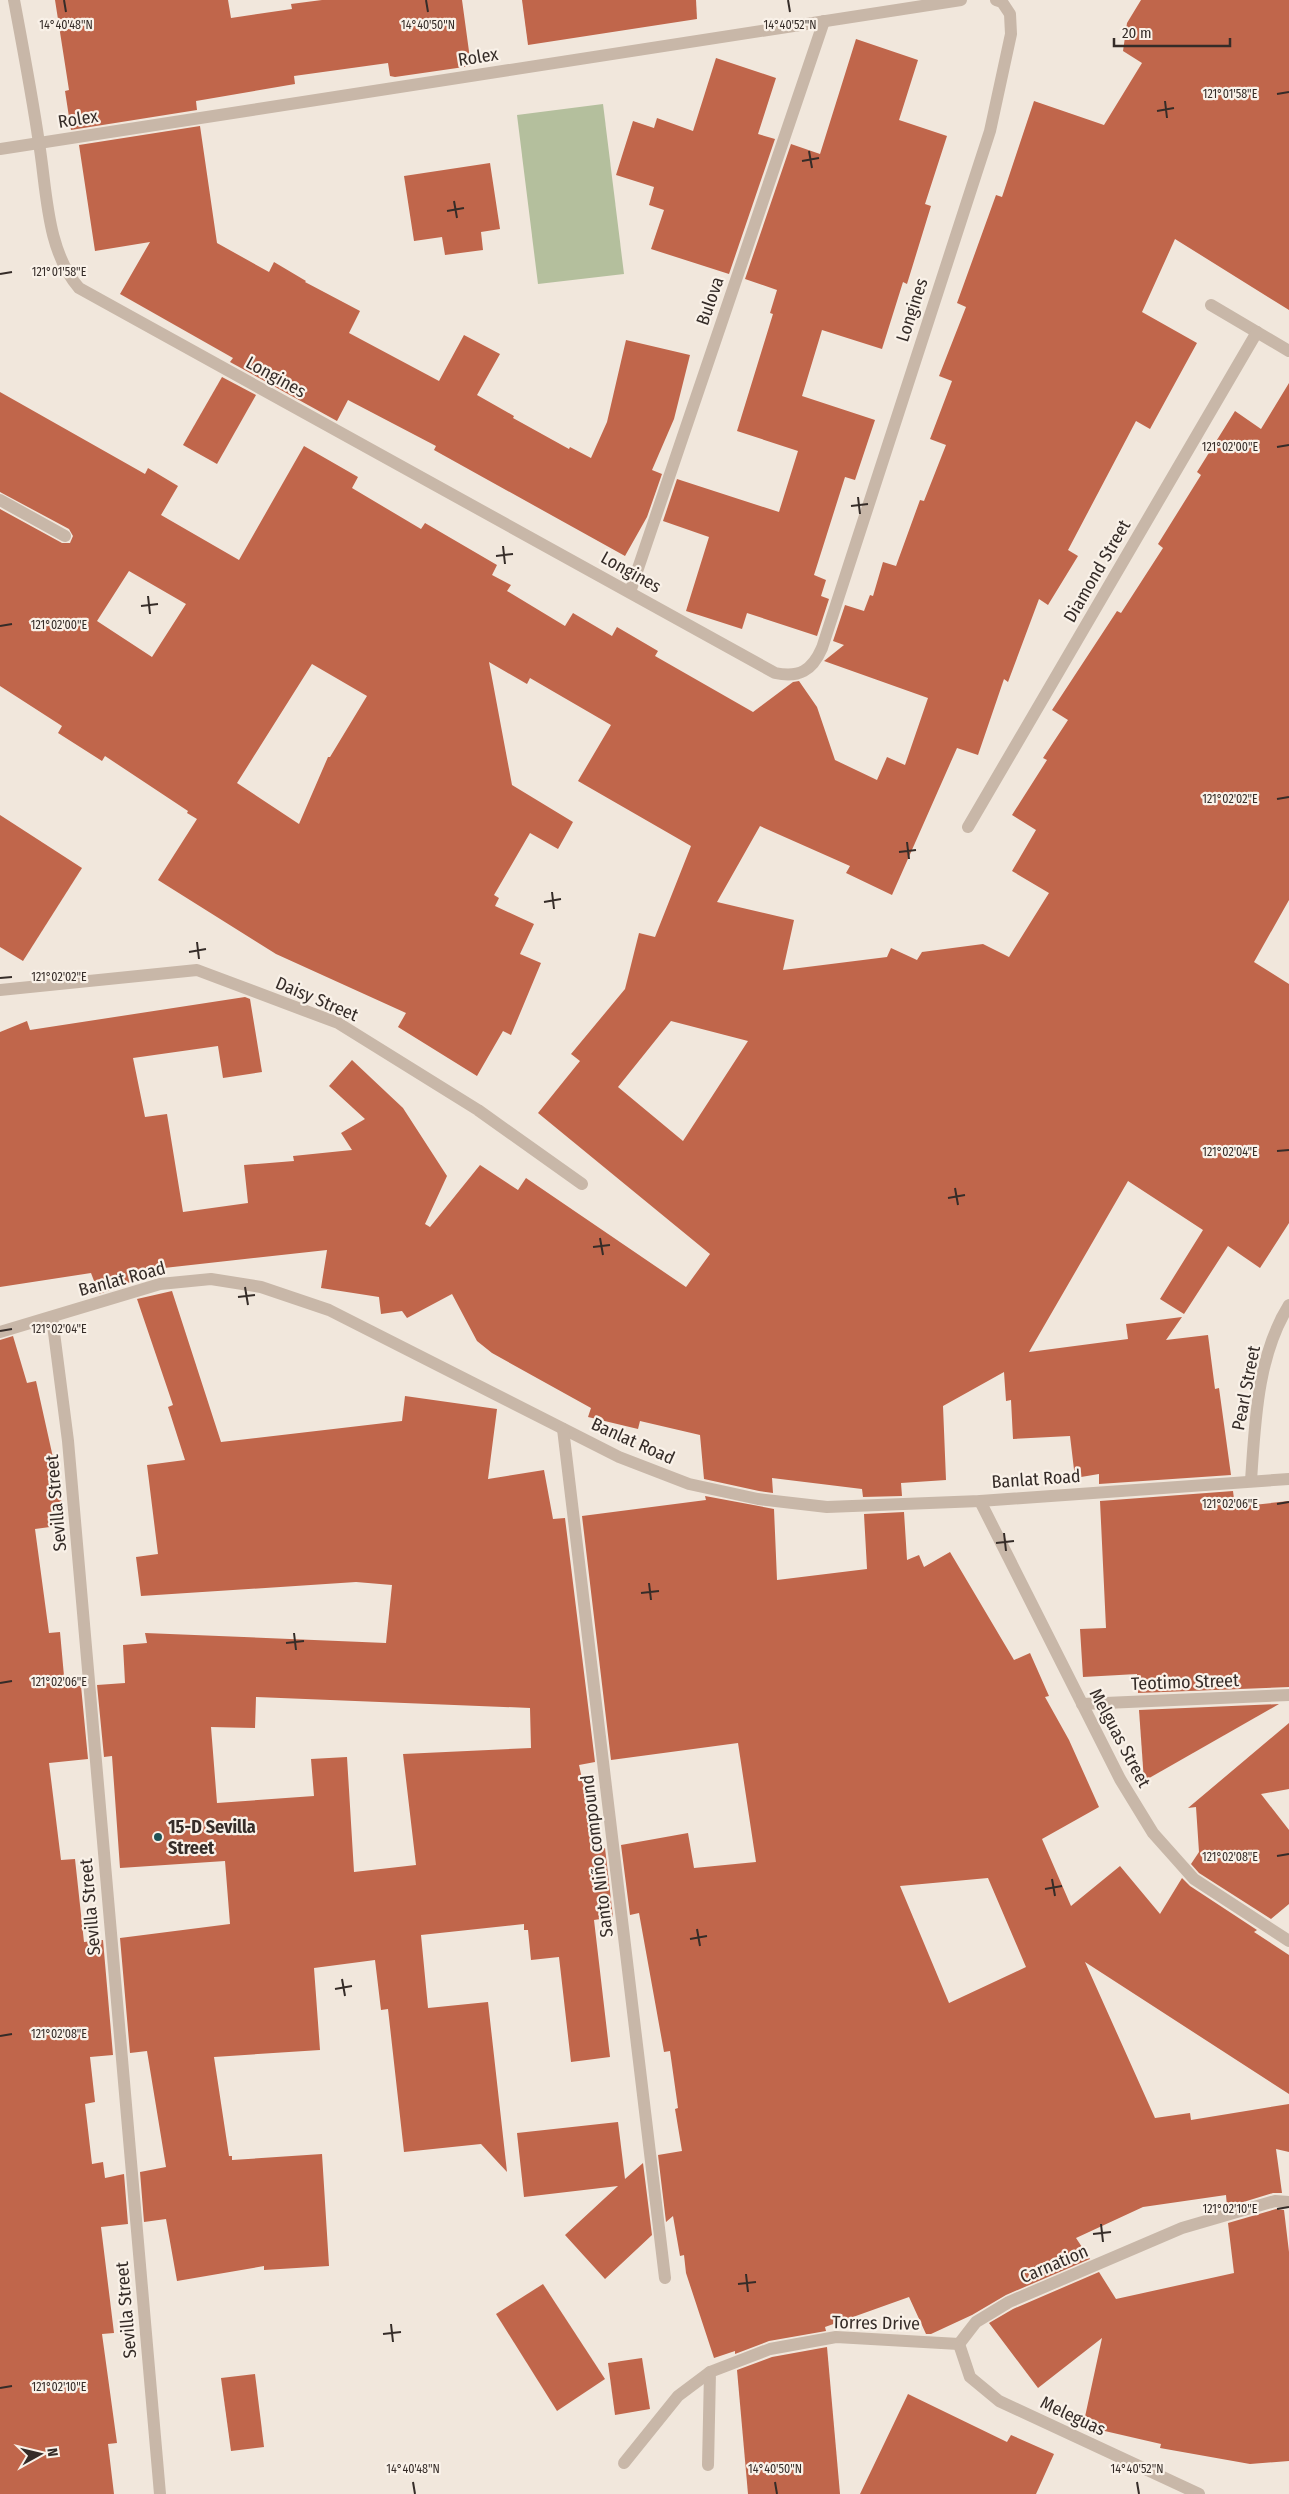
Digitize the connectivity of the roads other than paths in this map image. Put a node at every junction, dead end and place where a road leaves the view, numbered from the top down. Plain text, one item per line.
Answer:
1 (14, 0) edge
2 (961, 0) edge
3 (1000, 1) edge
4 (824, 21) junction
5 (39, 142) junction
6 (0, 149) edge
7 (1211, 304) dead end
8 (1257, 332) junction
9 (1289, 351) edge
10 (0, 500) edge
11 (65, 536) dead end
12 (630, 592) junction
13 (968, 827) dead end
14 (0, 990) edge
15 (582, 1184) dead end
16 (1289, 1305) edge
17 (52, 1317) junction
18 (0, 1332) edge
19 (564, 1429) junction
20 (1289, 1478) edge
21 (1251, 1481) junction
22 (980, 1501) junction
23 (1289, 1695) edge
24 (1082, 1704) junction
25 (1289, 1941) edge
26 (1289, 2202) edge
27 (665, 2278) dead end
28 (959, 2344) junction
29 (710, 2372) junction
30 (624, 2463) dead end
31 (708, 2465) dead end
32 (160, 2494) edge
33 (1199, 2494) edge

1 - 5 street, Longines
2 - 4 street, Rolex
3 - 12 street, Longines
4 - 5 street, Rolex
4 - 12 street, Bulova
5 - 6 street, Rolex
5 - 12 street, Longines
7 - 8 street
8 - 9 street
8 - 13 street, Diamond Street
10 - 11 street
14 - 15 street, Daisy Street
16 - 21 street, Pearl Street
17 - 18 street, Banlat Road
17 - 19 street, Banlat Road
17 - 32 street, Sevilla Street
19 - 22 street, Banlat Road
19 - 27 street, Santo Niño compound
20 - 21 street, Banlat Road
21 - 22 street, Banlat Road
22 - 24 street, Melguas Street
23 - 24 street, Teotimo Street
24 - 25 street, Melguas Street
26 - 28 street, Carnation
28 - 29 street, Torres Drive
28 - 33 street, Meleguas
29 - 30 street, Torres Drive
29 - 31 street

